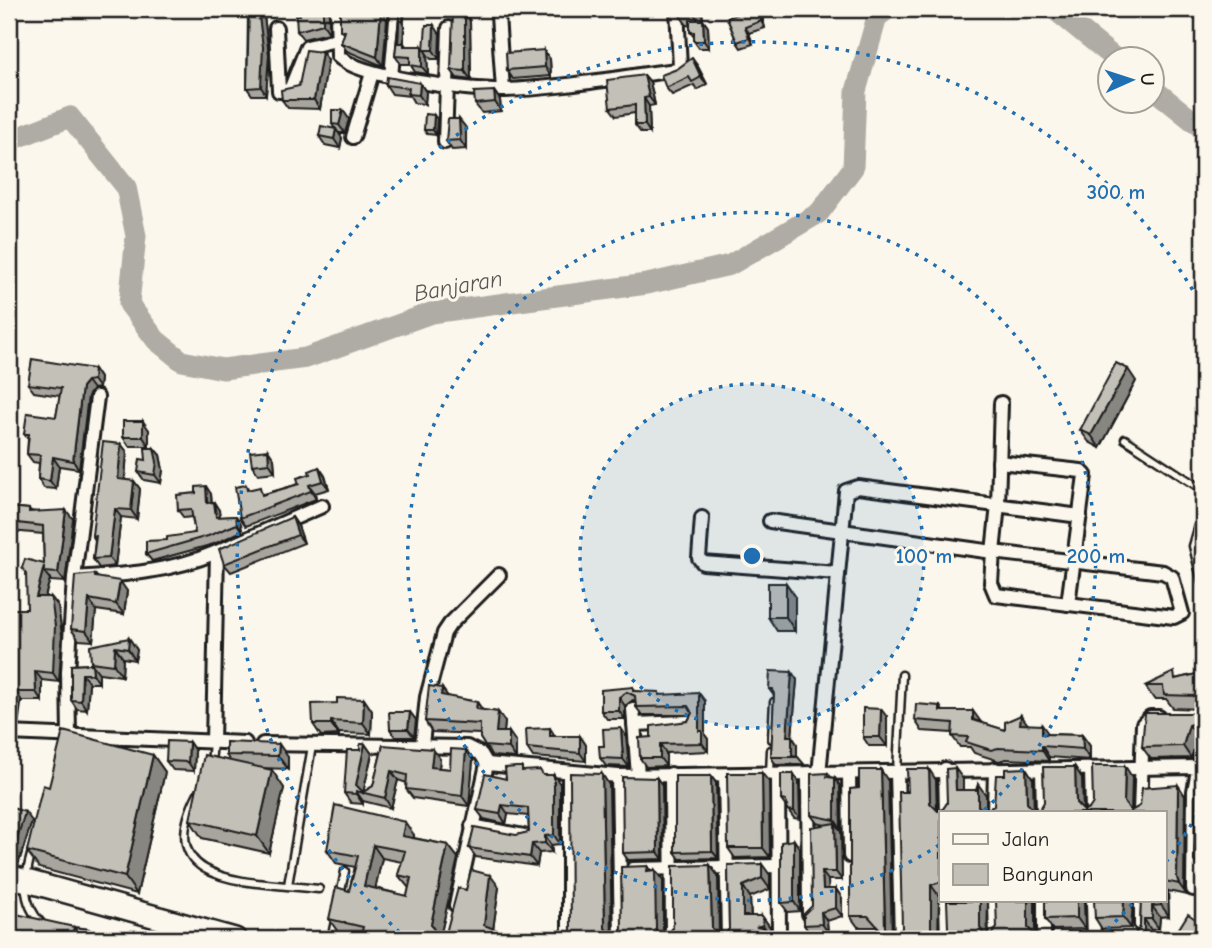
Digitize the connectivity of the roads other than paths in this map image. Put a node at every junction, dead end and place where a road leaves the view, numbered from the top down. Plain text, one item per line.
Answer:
1 (337, 9) edge
2 (397, 9) edge
3 (677, 9) edge
4 (498, 15) dead end
5 (276, 28) dead end
6 (449, 28) edge
7 (336, 40) junction
8 (372, 73) junction
9 (391, 77) junction
10 (447, 84) junction
11 (503, 90) junction
12 (353, 137) dead end
13 (445, 142) edge
14 (97, 397) dead end
15 (1000, 403) dead end
16 (1125, 439) dead end
17 (999, 462) junction
18 (1203, 490) edge
19 (998, 505) junction
20 (322, 506) dead end
21 (1203, 512) edge
22 (1080, 516) junction
23 (702, 518) dead end
24 (770, 521) dead end
25 (842, 530) junction
26 (217, 552) junction
27 (993, 552) junction
28 (1072, 562) junction
29 (837, 573) junction
30 (499, 575) dead end
31 (74, 579) junction
32 (1203, 586) edge
33 (1068, 604) junction
34 (902, 675) dead end
35 (14, 696) edge
36 (774, 702) edge
37 (633, 709) edge
38 (1169, 717) edge
39 (690, 722) edge
40 (634, 724) junction
41 (67, 742) junction
42 (213, 742) junction
43 (422, 745) junction
44 (1203, 745) edge
45 (312, 746) junction
46 (486, 764) junction
47 (1198, 767) junction
48 (1140, 768) junction
49 (210, 769) edge
50 (945, 769) junction
51 (995, 769) junction
52 (1091, 769) junction
53 (1042, 770) junction
54 (897, 771) junction
55 (569, 772) junction
56 (849, 773) junction
57 (813, 774) junction
58 (671, 775) junction
59 (725, 775) junction
60 (774, 775) junction
61 (618, 776) junction
62 (638, 776) junction
63 (203, 783) edge
64 (946, 811) edge
65 (994, 811) edge
66 (1043, 811) edge
67 (1092, 811) edge
68 (1140, 811) edge
69 (472, 826) junction
70 (524, 836) edge
71 (36, 841) edge
72 (778, 866) junction
73 (727, 867) junction
74 (850, 867) edge
75 (673, 868) junction
76 (619, 869) junction
77 (345, 871) dead end
78 (16, 878) edge
79 (288, 885) junction
80 (319, 889) dead end
81 (1193, 889) dead end
82 (340, 898) edge
83 (946, 902) edge
84 (995, 902) edge
85 (1044, 902) edge
86 (1093, 902) edge
87 (1141, 902) edge
88 (337, 912) edge
89 (810, 914) edge
90 (453, 924) edge
91 (47, 929) edge
92 (55, 931) edge
93 (214, 937) edge
94 (1089, 938) edge
95 (1107, 938) edge
96 (1134, 938) edge
97 (91, 939) edge
98 (235, 939) edge
99 (331, 939) edge
100 (569, 939) edge
101 (621, 939) edge
102 (672, 939) edge
103 (728, 939) edge
104 (779, 939) edge
105 (901, 939) edge
106 (947, 939) edge
107 (996, 939) edge
108 (1048, 939) edge

1 - 7 street
2 - 9 street
3 - 11 street
4 - 11 street
5 - 7 street
6 - 10 street
7 - 8 street
8 - 9 street
8 - 12 street
9 - 10 street
10 - 11 street
10 - 13 street
14 - 31 street
15 - 17 street
16 - 18 lane
17 - 19 street
17 - 22 street
19 - 22 street
19 - 25 street
19 - 27 street
20 - 26 street
21 - 32 lane
22 - 28 street
23 - 29 street
24 - 25 street
25 - 27 street
25 - 29 street
26 - 31 street
26 - 42 street
27 - 28 street
27 - 33 street
28 - 33 street
28 - 33 street
29 - 57 street
30 - 43 street
31 - 41 street
34 - 54 lane
35 - 41 street
36 - 60 lane
37 - 40 street
38 - 48 street
39 - 40 street
40 - 62 street
41 - 42 street
42 - 45 street
42 - 49 lane
43 - 45 street
43 - 46 street
44 - 47 street
45 - 79 lane
46 - 55 street
46 - 69 street
47 - 48 street
47 - 81 street
48 - 52 street
48 - 68 street
50 - 51 street
50 - 54 street
50 - 64 street
51 - 53 street
51 - 65 street
52 - 53 street
52 - 67 street
53 - 66 street
54 - 56 street
54 - 105 street
55 - 61 street
55 - 100 street
56 - 57 street
56 - 74 street
57 - 60 street
57 - 89 street
58 - 59 street
58 - 62 street
58 - 75 street
59 - 60 street
59 - 73 street
60 - 72 street
61 - 62 street
61 - 76 street
63 - 79 lane
69 - 70 street
69 - 90 street
71 - 78 lane
72 - 73 street
72 - 104 street
73 - 75 street
73 - 103 street
75 - 76 street
75 - 102 street
76 - 101 street
77 - 82 lane
78 - 91 lane
78 - 93 highway
79 - 80 lane
83 - 106 street
84 - 107 street
85 - 108 street
86 - 94 street
87 - 96 street
88 - 99 lane
92 - 97 lane
93 - 98 highway
94 - 95 street

